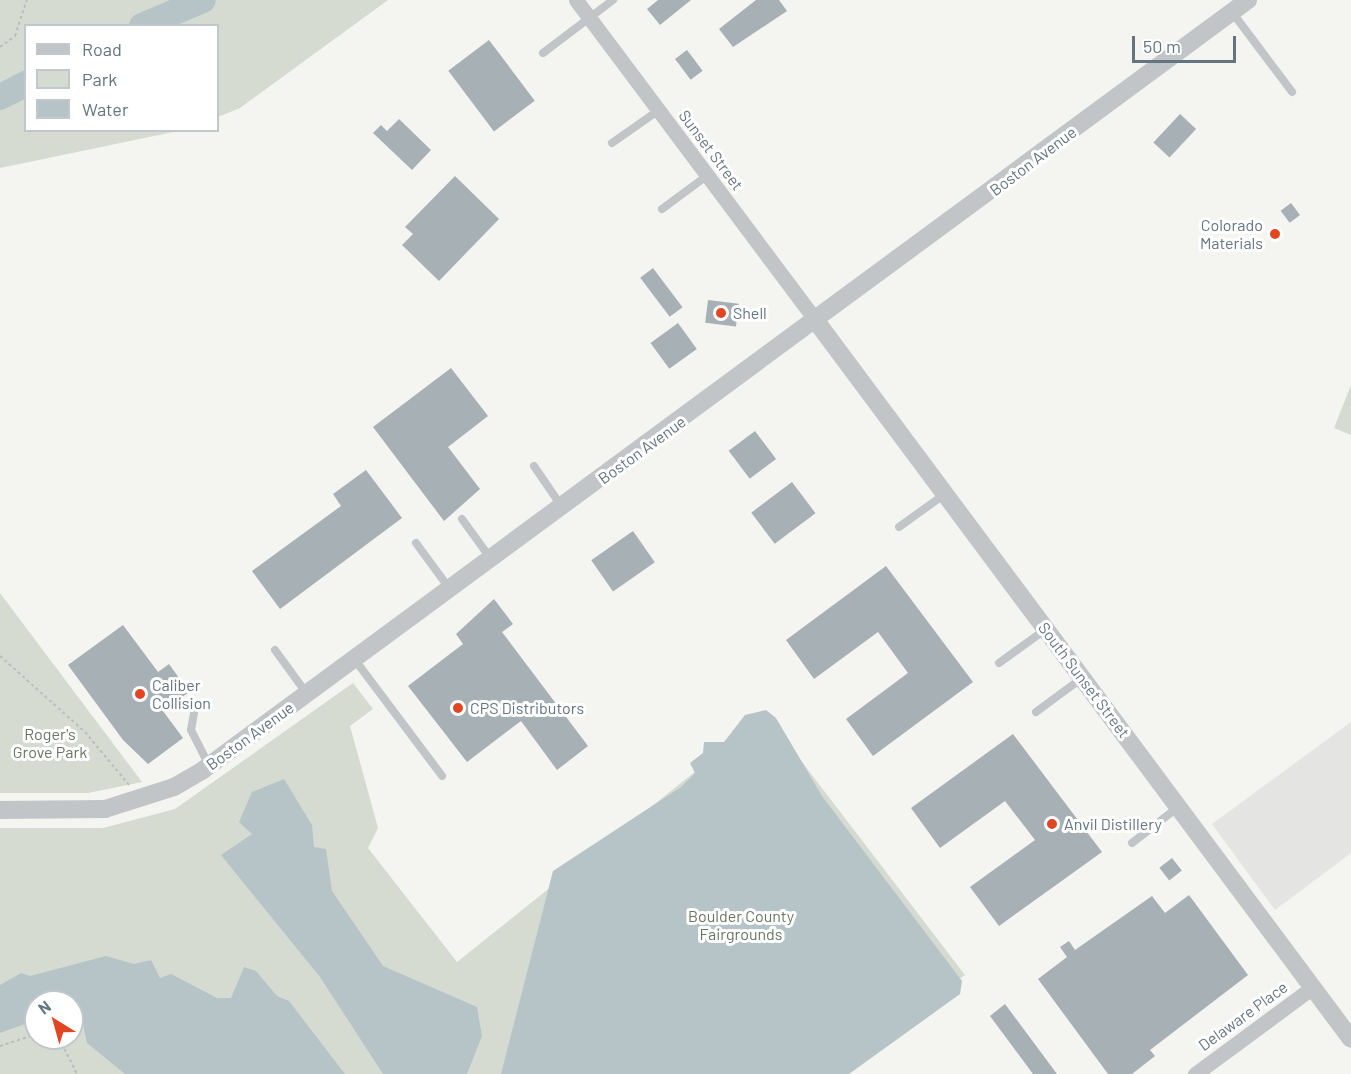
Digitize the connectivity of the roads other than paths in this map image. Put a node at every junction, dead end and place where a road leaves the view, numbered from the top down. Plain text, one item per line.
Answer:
1 (576, 0) edge
2 (613, 0) edge
3 (1248, 0) edge
4 (1232, 12) junction
5 (590, 18) junction
6 (543, 53) dead end
7 (1292, 92) dead end
8 (659, 110) junction
9 (612, 143) dead end
10 (708, 175) junction
11 (662, 209) dead end
12 (816, 321) junction
13 (534, 466) dead end
14 (945, 494) junction
15 (563, 508) junction
16 (462, 519) dead end
17 (899, 527) dead end
18 (416, 543) dead end
19 (492, 561) junction
20 (452, 590) junction
21 (1046, 630) junction
22 (274, 650) dead end
23 (355, 660) junction
24 (999, 663) dead end
25 (1082, 678) junction
26 (308, 695) junction
27 (1036, 712) dead end
28 (194, 713) dead end
29 (209, 765) junction
30 (442, 776) dead end
31 (1179, 807) junction
32 (0, 810) edge
33 (1132, 843) dead end
34 (1313, 987) junction
35 (1351, 1039) edge
36 (1195, 1074) edge

1 - 5 street, Sunset Street
2 - 5 lane
3 - 4 street, Boston Avenue
4 - 7 lane
4 - 12 street, Boston Avenue
5 - 6 lane
5 - 8 street, Sunset Street
8 - 9 lane
8 - 10 street, Sunset Street
10 - 11 lane
10 - 12 street, Sunset Street
12 - 14 street, South Sunset Street
12 - 15 street, Boston Avenue
13 - 15 lane
14 - 17 lane
14 - 21 street, South Sunset Street
15 - 19 street, Boston Avenue
16 - 19 lane
18 - 20 lane
19 - 20 street, Boston Avenue
20 - 23 street, Boston Avenue
21 - 24 lane
21 - 25 street, South Sunset Street
22 - 26 lane
23 - 26 street, Boston Avenue
23 - 30 lane
25 - 27 lane
25 - 31 street, South Sunset Street
26 - 29 street, Boston Avenue
28 - 29 lane
29 - 32 street, Boston Avenue
31 - 33 lane
31 - 34 street, South Sunset Street
34 - 35 street, South Sunset Street
34 - 36 street, Delaware Place

